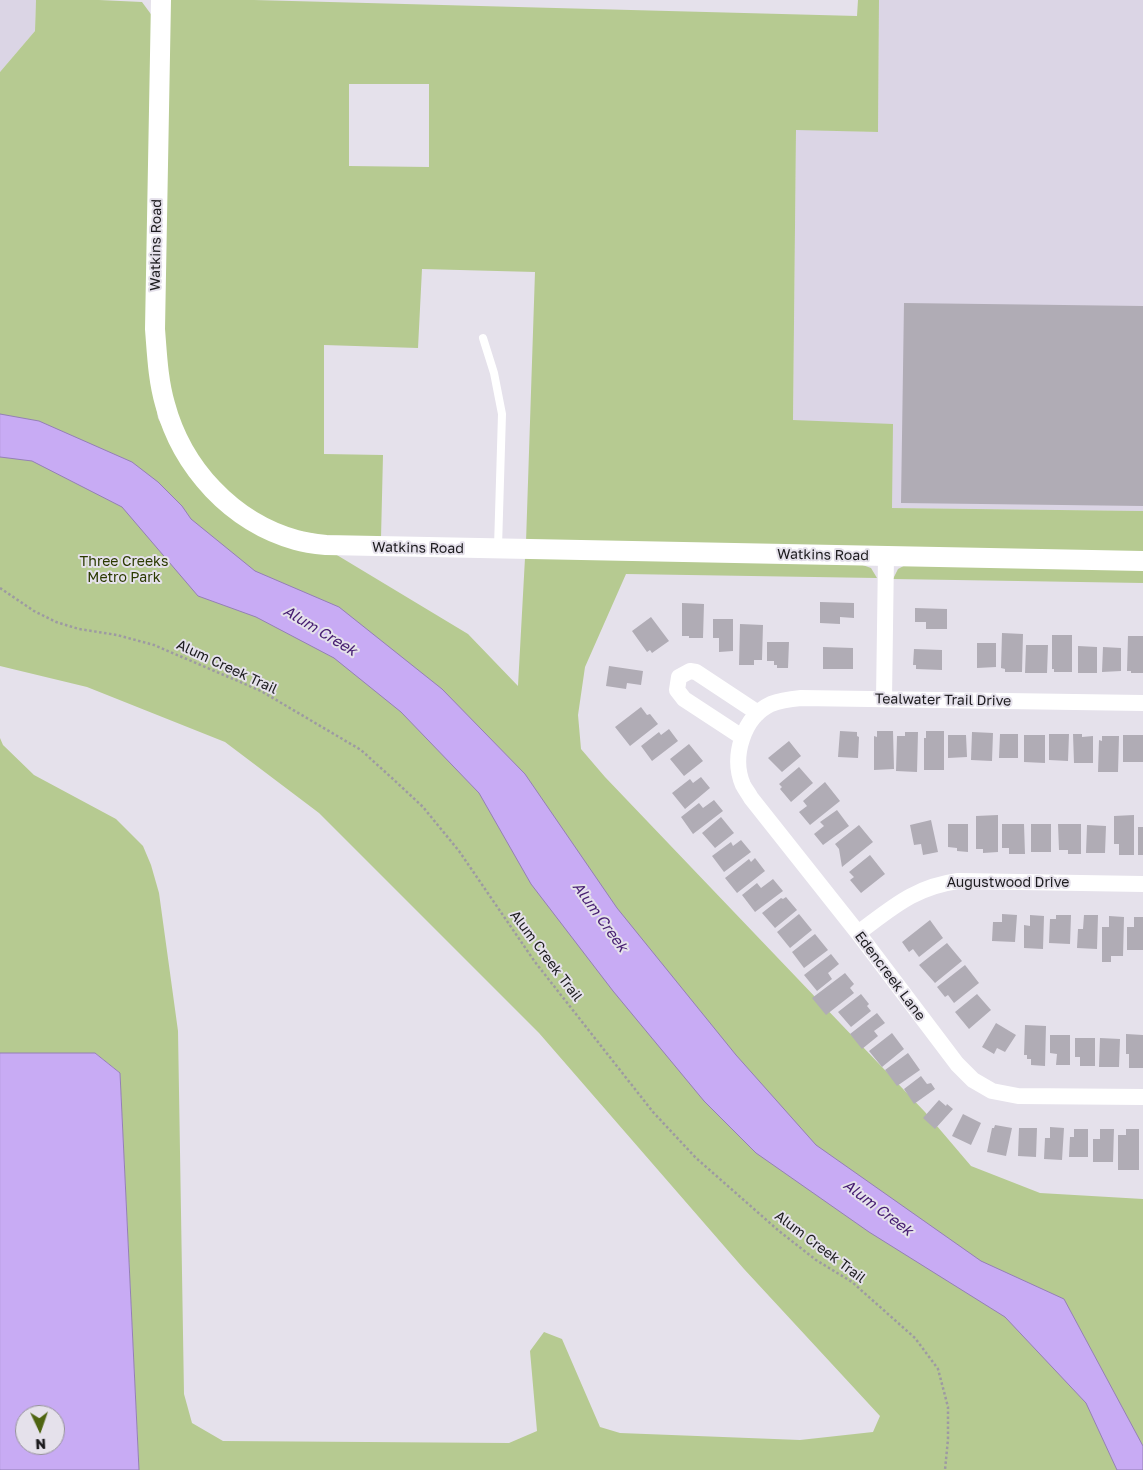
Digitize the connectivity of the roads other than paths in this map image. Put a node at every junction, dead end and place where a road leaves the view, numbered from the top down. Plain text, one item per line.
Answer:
1 (161, 0) edge
2 (484, 338) dead end
3 (498, 549) junction
4 (886, 556) junction
5 (1143, 561) edge
6 (884, 699) junction
7 (1143, 703) edge
8 (754, 718) junction
9 (742, 738) junction
10 (1143, 884) edge
11 (858, 933) junction
12 (1143, 1097) edge

1 - 3 street, Watkins Road
2 - 3 lane
3 - 4 street, Watkins Road
4 - 5 street, Watkins Road
4 - 6 street
6 - 7 street, Tealwater Trail Drive
6 - 8 street, Tealwater Trail Drive
8 - 9 street, Edencreek Lane
8 - 9 street
9 - 11 street, Edencreek Lane
10 - 11 street, Augustwood Drive
11 - 12 street, Edencreek Lane

